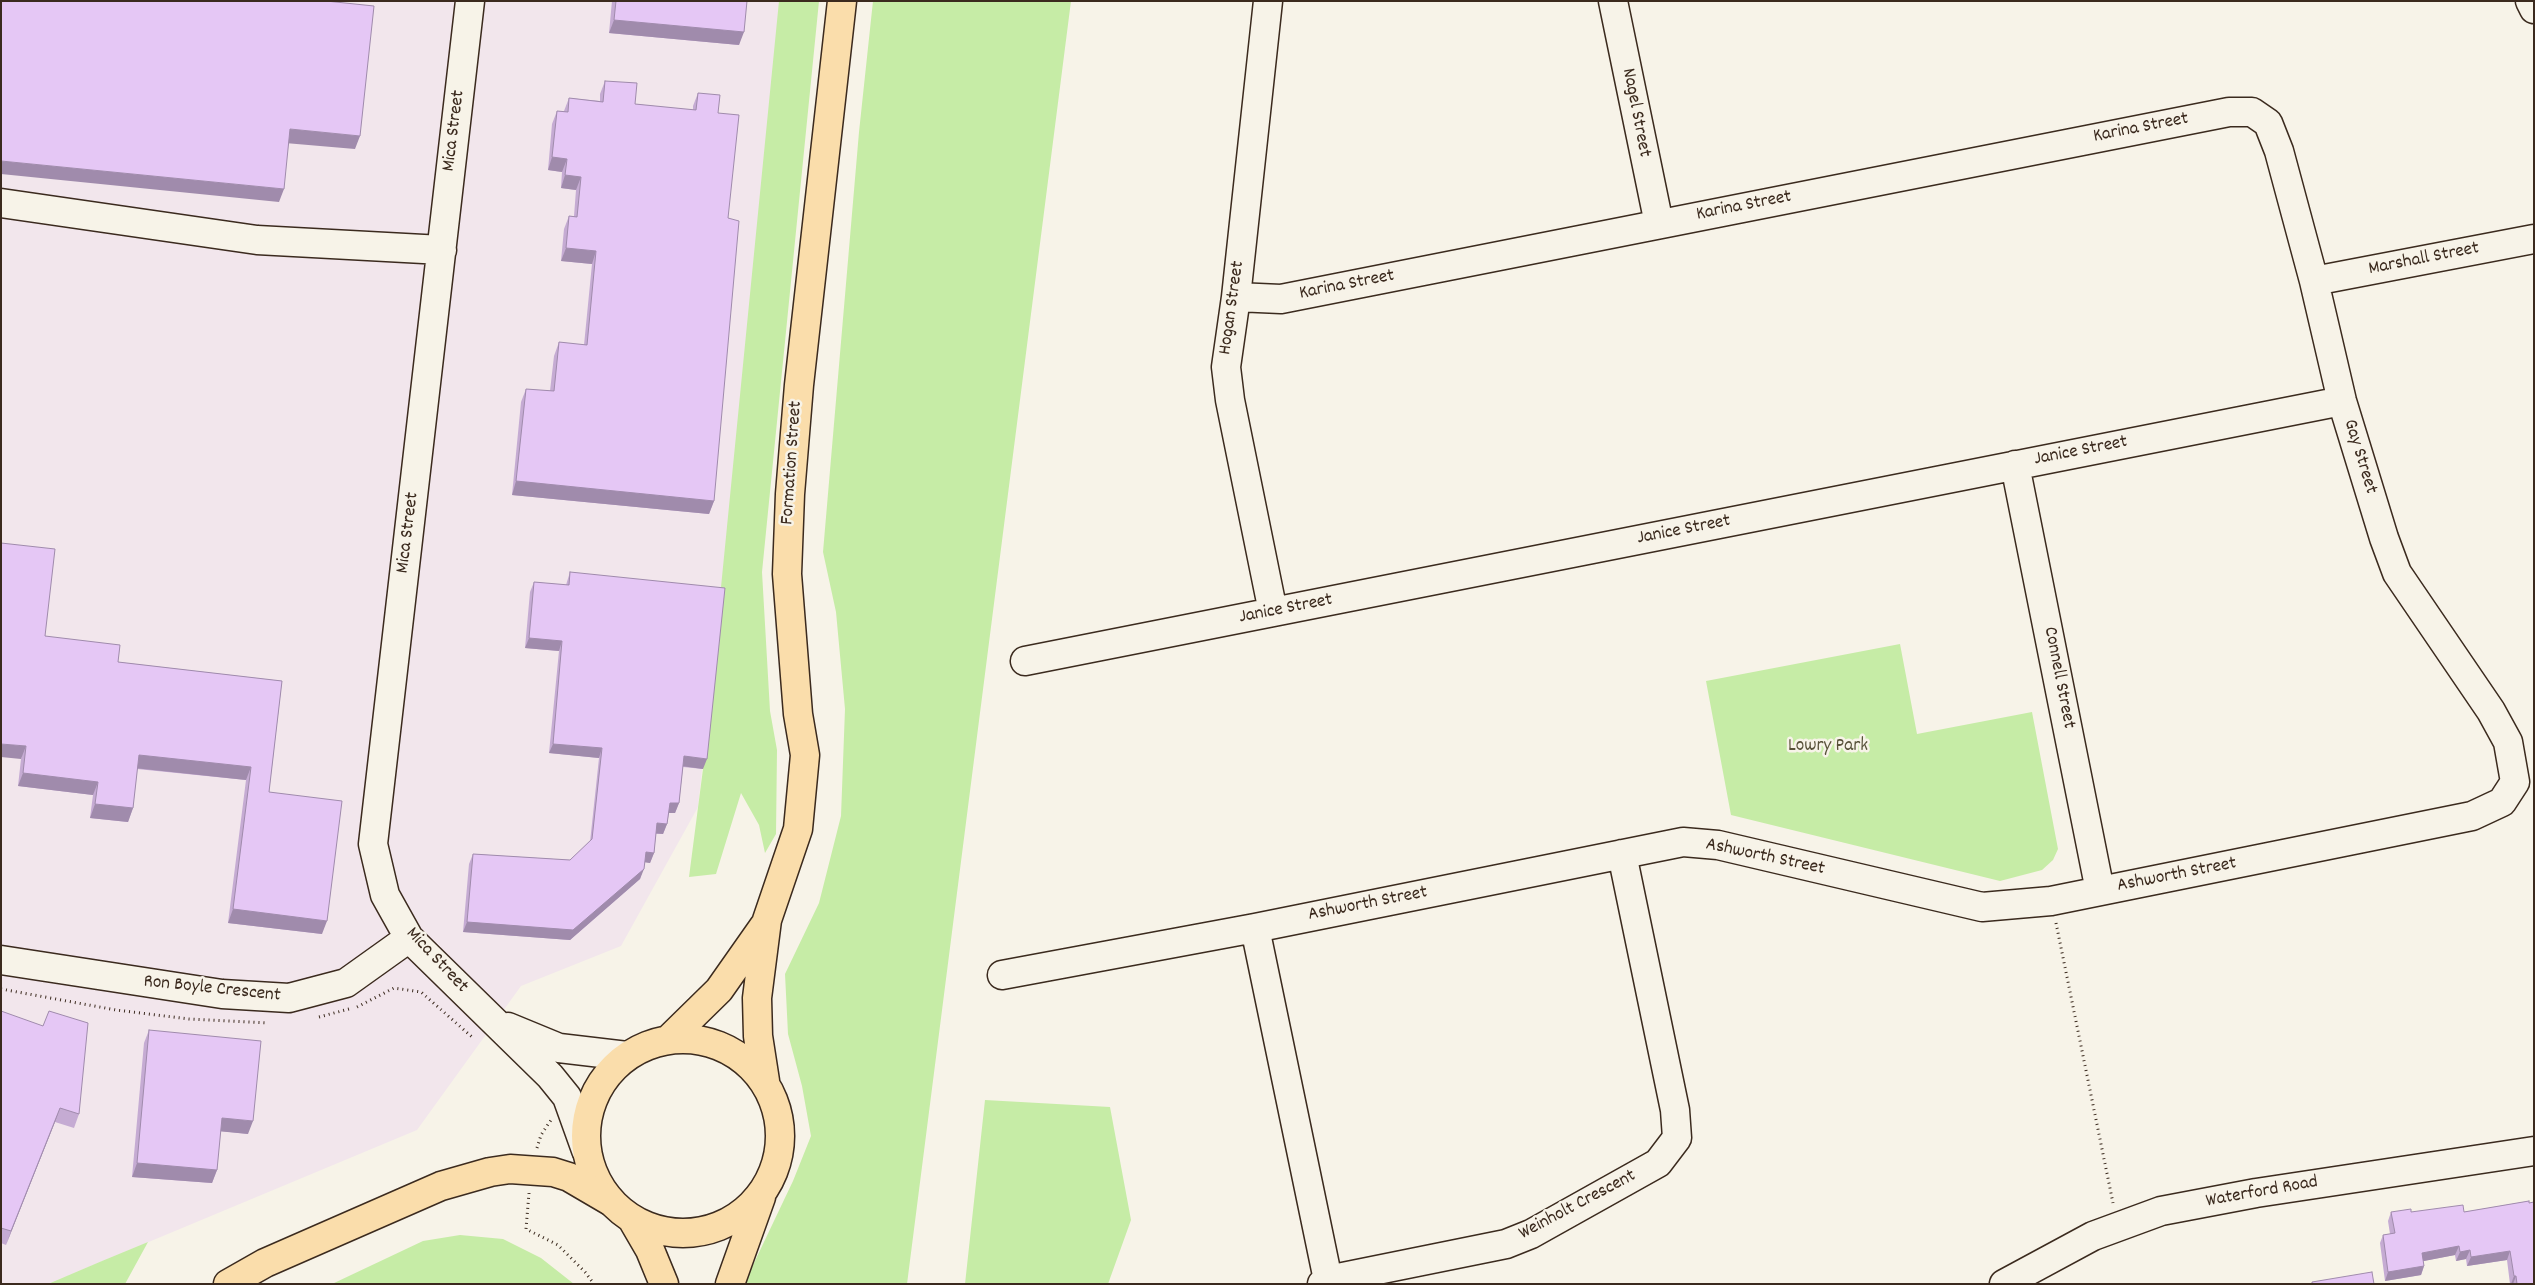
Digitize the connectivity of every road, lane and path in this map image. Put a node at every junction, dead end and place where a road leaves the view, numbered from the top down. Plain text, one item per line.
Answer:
1 (470, 1) edge
2 (842, 1) edge
3 (1268, 1) edge
4 (1613, 1) edge
5 (2530, 1) edge
6 (2534, 9) edge
7 (2252, 112) joint
8 (1, 203) edge
9 (1659, 224) junction
10 (2534, 239) edge
11 (442, 250) junction
12 (2314, 281) junction
13 (1236, 297) junction
14 (2342, 401) junction
15 (2015, 465) junction
16 (1273, 612) junction
17 (1025, 661) dead end
18 (2515, 782) joint
19 (1622, 854) junction
20 (2100, 891) junction
21 (2051, 901) junction
22 (767, 920) junction
23 (1255, 928) junction
24 (409, 938) junction
25 (1, 960) edge
26 (1002, 975) dead end
27 (1, 989) edge
28 (313, 1018) dead end
29 (495, 1022) junction
30 (269, 1023) dead end
31 (473, 1038) dead end
32 (668, 1040) junction
33 (628, 1056) junction
34 (765, 1081) junction
35 (547, 1112) dead end
36 (586, 1150) junction
37 (2534, 1151) edge
38 (531, 1169) junction
39 (762, 1193) junction
40 (610, 1201) junction
41 (632, 1219) junction
42 (2118, 1226) junction
43 (1325, 1282) edge
44 (228, 1284) edge
45 (594, 1284) edge
46 (664, 1284) edge
47 (730, 1284) edge
48 (2004, 1284) edge

1 - 11 street, Mica Street
2 - 22 main road, Formation Street
3 - 13 street, Hogan Street
4 - 9 street, Nagel Street
5 - 6 street
7 - 9 street, Karina Street
7 - 12 street, Gay Street
8 - 11 street
9 - 13 street, Karina Street
10 - 12 street, Marshall Street
11 - 24 street, Mica Street
12 - 14 street, Gay Street
13 - 16 street, Hogan Street
14 - 15 street, Janice Street
14 - 18 street, Gay Street
15 - 16 street, Janice Street
15 - 20 street, Connell Street
16 - 17 street, Janice Street
18 - 20 street, Ashworth Street
19 - 21 street, Ashworth Street
19 - 23 street, Ashworth Street
19 - 43 street, Weinholt Crescent
20 - 21 street, Ashworth Street
21 - 42 path
22 - 32 main road, Formation Street
22 - 34 main road, Formation Street
23 - 26 street, Ashworth Street
23 - 43 street, Weinholt Crescent
24 - 25 street, Ron Boyle Crescent
24 - 29 street, Mica Street
27 - 30 path
28 - 31 path
29 - 33 street, Mica Street
29 - 36 street, Mica Street
32 - 33 main road
32 - 34 main road
33 - 36 main road
34 - 39 main road
35 - 38 path
36 - 40 main road
37 - 42 street, Waterford Road
38 - 40 main road
38 - 44 main road
38 - 45 path
39 - 41 main road
39 - 47 main road
40 - 41 main road
41 - 46 main road
42 - 48 street, Waterford Road

